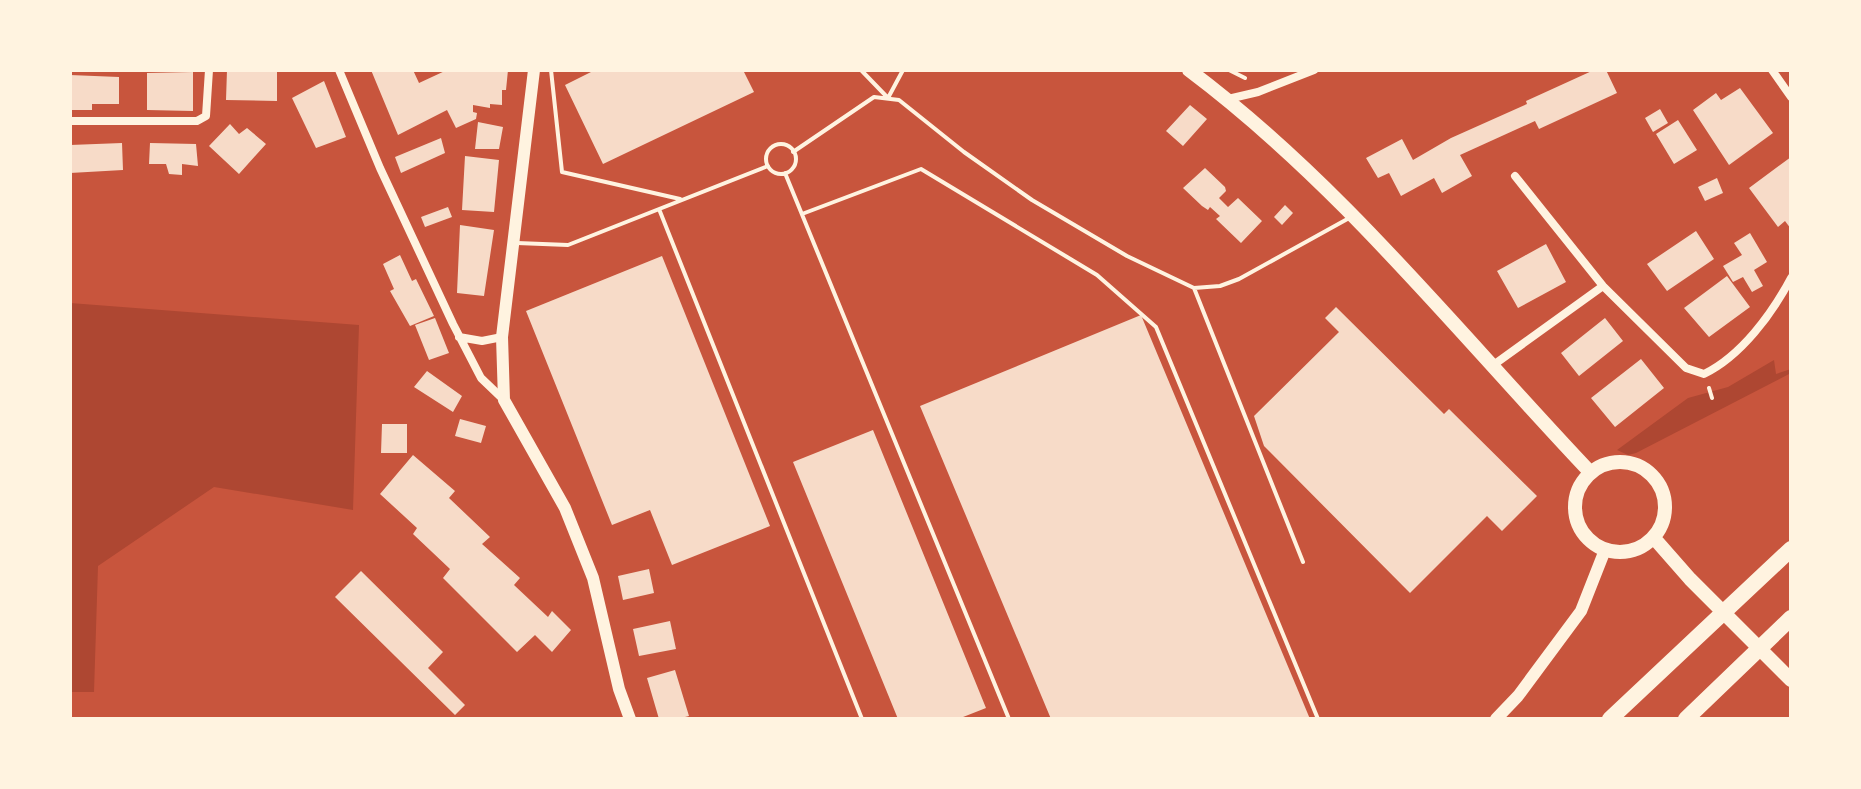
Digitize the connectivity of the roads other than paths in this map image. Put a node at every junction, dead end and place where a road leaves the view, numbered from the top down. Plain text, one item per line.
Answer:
1 (209, 70) edge
2 (339, 70) edge
3 (534, 70) edge
4 (551, 70) edge
5 (861, 70) edge
6 (903, 70) edge
7 (1189, 70) edge
8 (1314, 70) edge
9 (1772, 70) edge
10 (1296, 73) edge
11 (1791, 97) edge
12 (888, 98) junction
13 (1228, 99) junction
14 (70, 121) edge
15 (793, 152) junction
16 (768, 166) junction
17 (785, 173) junction
18 (1515, 176) dead end
19 (682, 200) junction
20 (659, 209) junction
21 (802, 214) junction
22 (1353, 216) junction
23 (513, 243) junction
24 (1791, 278) edge
25 (1603, 286) junction
26 (1194, 288) junction
27 (459, 337) junction
28 (502, 337) junction
29 (1491, 367) junction
30 (504, 400) junction
31 (1590, 472) junction
32 (1654, 538) junction
33 (1791, 549) edge
34 (1605, 550) junction
35 (1303, 562) dead end
36 (1791, 618) edge
37 (1791, 680) edge
38 (630, 719) edge
39 (862, 719) edge
40 (1009, 719) edge
41 (1318, 719) edge
42 (1496, 719) edge
43 (1610, 719) edge
44 (1686, 719) edge

1 - 14 street
2 - 27 street
3 - 23 main road
4 - 19 lane
5 - 12 lane
6 - 12 lane
7 - 13 main road
8 - 10 street
9 - 11 street
10 - 13 street
12 - 15 lane
12 - 26 lane
13 - 22 main road
15 - 16 lane
15 - 17 lane
16 - 17 lane
16 - 19 lane
17 - 21 lane
18 - 25 street
19 - 20 lane
20 - 23 lane
20 - 39 lane
21 - 40 lane
21 - 41 lane
22 - 26 lane
22 - 29 main road
23 - 28 main road
24 - 25 street
25 - 29 street
26 - 35 lane
27 - 28 street
27 - 30 street
28 - 30 main road
29 - 31 main road
30 - 38 main road
31 - 32 main road
31 - 34 main road
32 - 34 main road
32 - 37 main road
33 - 43 highway
34 - 42 main road
36 - 44 highway

